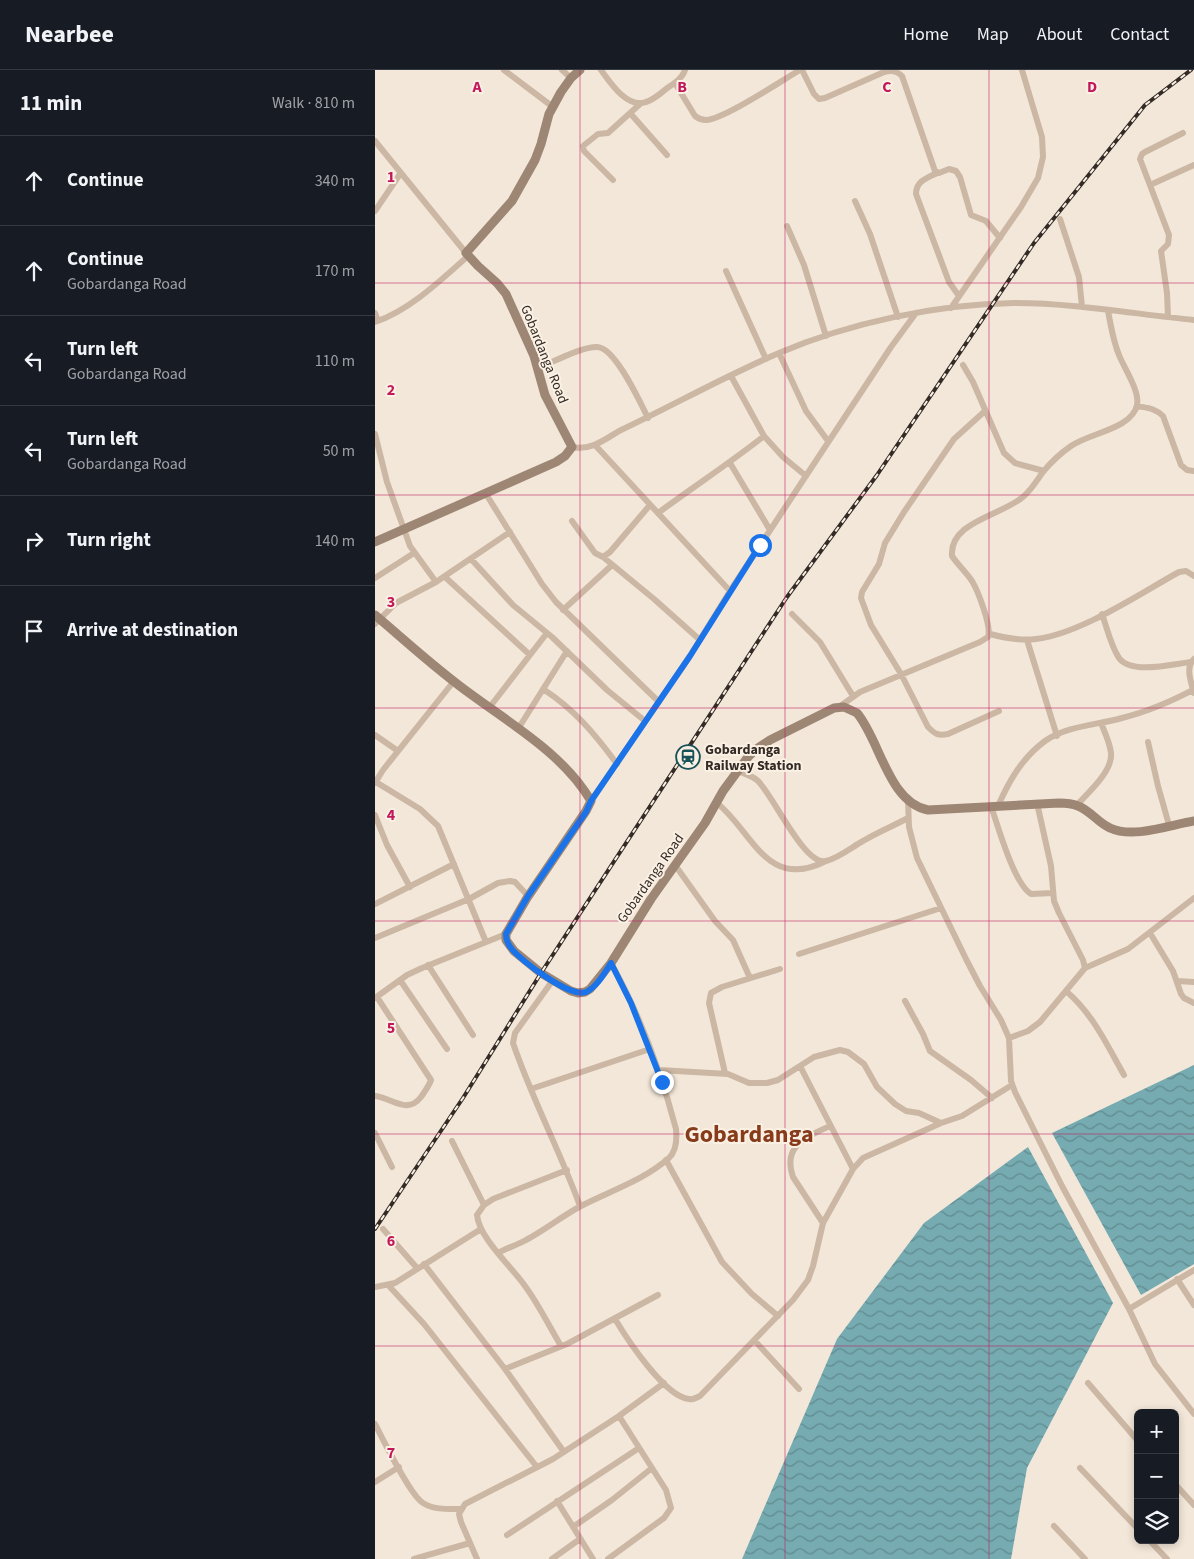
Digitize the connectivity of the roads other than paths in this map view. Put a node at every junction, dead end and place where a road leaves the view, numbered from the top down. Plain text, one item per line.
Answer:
1 (504, 70) edge
2 (563, 70) edge
3 (580, 70) edge
4 (601, 70) edge
5 (685, 70) edge
6 (801, 70) edge
7 (1022, 70) edge
8 (571, 78) junction
9 (675, 83) junction
10 (640, 104) junction
11 (553, 107) junction
12 (630, 113) junction
13 (1183, 133) dead end
14 (375, 141) edge
15 (667, 155) dead end
16 (1194, 165) edge
17 (937, 173) junction
18 (400, 174) junction
19 (613, 180) dead end
20 (1150, 185) junction
21 (855, 201) dead end
22 (375, 211) edge
23 (1060, 219) dead end
24 (787, 226) dead end
25 (1000, 238) junction
26 (467, 254) junction
27 (726, 271) dead end
28 (959, 296) junction
29 (1082, 307) junction
30 (951, 308) junction
31 (1108, 310) junction
32 (375, 313) edge
33 (916, 313) junction
34 (898, 317) junction
35 (1168, 317) junction
36 (1194, 320) edge
37 (377, 321) edge
38 (826, 336) junction
39 (779, 353) junction
40 (766, 359) junction
41 (963, 365) dead end
42 (538, 368) junction
43 (731, 376) junction
44 (1137, 406) junction
45 (985, 411) junction
46 (648, 418) junction
47 (375, 434) edge
48 (764, 436) junction
49 (828, 441) junction
50 (595, 445) junction
51 (572, 447) junction
52 (730, 463) junction
53 (1044, 470) junction
54 (1194, 471) edge
55 (806, 476) junction
56 (486, 494) junction
57 (651, 505) junction
58 (658, 513) junction
59 (572, 521) dead end
60 (405, 528) junction
61 (770, 530) junction
62 (510, 532) junction
63 (375, 542) edge
64 (414, 554) junction
65 (603, 557) junction
66 (471, 559) junction
67 (612, 565) junction
68 (1194, 576) edge
69 (445, 577) junction
70 (375, 578) edge
71 (436, 582) junction
72 (730, 591) junction
73 (563, 610) junction
74 (792, 614) dead end
75 (1102, 614) junction
76 (376, 619) edge
77 (547, 633) junction
78 (990, 634) junction
79 (700, 640) junction
80 (1027, 640) junction
81 (567, 651) junction
82 (530, 655) junction
83 (1192, 660) edge
84 (901, 674) junction
85 (454, 681) junction
86 (543, 688) junction
87 (1193, 692) edge
88 (853, 696) junction
89 (659, 702) junction
90 (839, 707) junction
91 (489, 708) junction
92 (999, 711) dead end
93 (645, 721) junction
94 (1101, 723) junction
95 (518, 729) junction
96 (375, 735) edge
97 (1057, 736) junction
98 (1148, 742) dead end
99 (398, 751) junction
100 (617, 764) junction
101 (738, 771) junction
102 (375, 783) edge
103 (908, 800) junction
104 (591, 801) junction
105 (717, 803) junction
106 (1037, 803) junction
107 (1077, 805) junction
108 (994, 806) junction
109 (375, 815) edge
110 (908, 818) junction
111 (1194, 821) edge
112 (1169, 826) junction
113 (825, 862) junction
114 (454, 864) junction
115 (675, 865) junction
116 (410, 887) junction
117 (1053, 893) junction
118 (528, 896) junction
119 (469, 899) junction
120 (1194, 899) edge
121 (375, 904) edge
122 (941, 908) junction
123 (1150, 933) junction
124 (506, 934) junction
125 (375, 938) edge
126 (486, 942) junction
127 (799, 954) dead end
128 (611, 963) junction
129 (428, 965) junction
130 (1085, 968) junction
131 (780, 969) dead end
132 (750, 978) junction
133 (400, 980) junction
134 (553, 980) junction
135 (1177, 981) junction
136 (1194, 982) edge
137 (1067, 991) junction
138 (376, 997) edge
139 (905, 1001) dead end
140 (1194, 1003) edge
141 (473, 1035) dead end
142 (1009, 1038) junction
143 (447, 1049) dead end
144 (650, 1049) junction
145 (800, 1066) junction
146 (659, 1070) junction
147 (725, 1073) junction
148 (1124, 1075) dead end
149 (1012, 1085) junction
150 (531, 1088) junction
151 (375, 1096) edge
152 (991, 1098) junction
153 (941, 1123) junction
154 (830, 1126) junction
155 (375, 1133) edge
156 (452, 1141) dead end
157 (666, 1160) junction
158 (391, 1167) dead end
159 (853, 1169) junction
160 (567, 1170) junction
161 (484, 1205) junction
162 (580, 1206) junction
163 (823, 1223) junction
164 (383, 1229) dead end
165 (481, 1229) junction
166 (498, 1253) junction
167 (424, 1264) junction
168 (417, 1268) junction
169 (1194, 1270) edge
170 (1177, 1279) junction
171 (389, 1286) junction
172 (375, 1287) edge
173 (658, 1295) dead end
174 (1194, 1305) edge
175 (1129, 1309) junction
176 (778, 1316) junction
177 (615, 1319) junction
178 (755, 1341) junction
179 (561, 1346) junction
180 (505, 1369) junction
181 (663, 1383) junction
182 (1088, 1383) dead end
183 (799, 1389) dead end
184 (1194, 1414) edge
185 (619, 1416) junction
186 (375, 1424) edge
187 (1134, 1436) edge
188 (639, 1448) junction
189 (564, 1452) junction
190 (399, 1467) junction
191 (537, 1467) junction
192 (652, 1468) junction
193 (1080, 1468) dead end
194 (375, 1482) edge
195 (1179, 1488) edge
196 (557, 1501) junction
197 (1194, 1505) edge
198 (461, 1509) junction
199 (1134, 1524) edge
200 (1054, 1526) dead end
201 (573, 1527) junction
202 (507, 1535) dead end
203 (580, 1539) junction
204 (469, 1543) junction
205 (1153, 1544) edge
206 (414, 1559) edge
207 (477, 1559) edge
208 (552, 1559) edge
209 (593, 1559) edge
210 (608, 1559) edge
211 (1085, 1559) edge
212 (1167, 1559) edge

1 - 11 street
2 - 8 street
3 - 8 main road
4 - 10 street
5 - 9 street
6 - 9 street
6 - 17 street
7 - 25 street
8 - 11 main road
9 - 10 street
10 - 12 street
11 - 26 main road
12 - 15 street
12 - 19 street
13 - 20 street
14 - 18 street
16 - 20 street
17 - 25 street
17 - 28 street
18 - 22 street
18 - 26 street
20 - 35 street
21 - 34 street
23 - 29 street
24 - 38 street
25 - 28 street
26 - 37 street
26 - 42 main road, Gobardanga Road
27 - 40 street
28 - 30 street
29 - 30 street
29 - 31 street
30 - 33 street
31 - 35 street
31 - 44 street
32 - 37 street
33 - 34 street
33 - 49 street
34 - 38 street
35 - 36 street
38 - 39 street
39 - 40 street
39 - 49 street
40 - 43 street
41 - 45 street
42 - 46 street
42 - 51 main road, Gobardanga Road
43 - 46 street
43 - 48 street
44 - 53 street
44 - 54 street
45 - 53 street
45 - 84 street
46 - 50 street
47 - 60 street
48 - 52 street
48 - 55 street
49 - 55 street
50 - 51 street
50 - 57 street
51 - 56 main road
52 - 58 street
52 - 61 street
53 - 78 street
55 - 61 street
56 - 60 main road
56 - 62 street
57 - 58 street
57 - 65 street
58 - 72 street
59 - 65 street
60 - 63 main road
60 - 64 street
61 - 72 street
62 - 66 street
62 - 73 street
64 - 70 street
64 - 71 street
65 - 67 street
66 - 69 street
66 - 77 street
67 - 73 street
67 - 79 street
68 - 75 street
69 - 71 street
69 - 82 street
71 - 76 street
72 - 79 street
73 - 89 street
74 - 88 street
75 - 80 street
75 - 83 street
76 - 85 main road
77 - 81 street
77 - 82 street
78 - 80 street
78 - 84 street
79 - 89 street
80 - 97 street
81 - 86 street
81 - 93 street
82 - 91 street
83 - 87 street
84 - 88 street
84 - 92 street
85 - 91 main road
85 - 99 street
86 - 95 street
86 - 100 street
87 - 94 street
88 - 90 street
89 - 93 street
90 - 101 main road, Gobardanga Road
90 - 103 main road
91 - 95 main road
93 - 100 street
94 - 97 street
94 - 107 street
95 - 104 main road
96 - 99 street
97 - 108 street
98 - 112 street
99 - 102 street
100 - 104 street
101 - 105 main road, Gobardanga Road
101 - 113 street
102 - 114 street
103 - 108 main road
103 - 110 street
104 - 118 main road
105 - 113 street
105 - 115 main road, Gobardanga Road
106 - 107 main road
106 - 108 main road
106 - 117 street
107 - 112 main road
108 - 117 street
109 - 116 street
110 - 113 street
110 - 122 street
111 - 112 main road
114 - 116 street
114 - 119 street
115 - 128 main road, Gobardanga Road
115 - 132 street
116 - 121 street
117 - 130 street
118 - 119 street
118 - 124 main road
119 - 125 street
119 - 126 street
120 - 123 street
122 - 127 street
122 - 142 street
123 - 130 street
123 - 135 street
124 - 126 street
124 - 134 main road, Gobardanga Road
126 - 129 street
128 - 134 main road, Gobardanga Road
128 - 144 street
129 - 133 street
129 - 141 street
130 - 137 street
131 - 132 street
132 - 147 street
133 - 138 street
133 - 143 street
134 - 150 street
135 - 136 street
135 - 140 street
137 - 142 street
137 - 148 street
138 - 151 street
139 - 152 street
142 - 149 street
144 - 146 street
144 - 150 street
145 - 147 street
145 - 153 street
145 - 154 street
146 - 147 street
146 - 157 street
149 - 152 street
149 - 175 street
150 - 160 street
152 - 153 street
153 - 159 street
154 - 159 street
154 - 163 street
155 - 158 street
156 - 161 street
157 - 162 street
157 - 176 street
159 - 163 street
160 - 161 street
160 - 162 street
161 - 165 street
162 - 166 street
163 - 176 street
164 - 168 street
165 - 166 street
165 - 167 street
166 - 179 street
167 - 168 street
167 - 180 street
168 - 171 street
169 - 170 street
170 - 174 street
170 - 175 street
171 - 172 street
171 - 191 street
173 - 177 street
175 - 184 street
176 - 178 street
177 - 179 street
177 - 181 street
178 - 181 street
178 - 183 street
179 - 180 street
180 - 189 street
181 - 185 street
182 - 187 street
185 - 188 street
185 - 189 street
186 - 190 street
188 - 192 street
188 - 196 street
189 - 191 street
190 - 194 street
190 - 198 street
191 - 198 street
192 - 201 street
192 - 210 street
193 - 199 street
195 - 197 street
196 - 201 street
196 - 202 street
198 - 204 street
200 - 211 street
201 - 203 street
203 - 208 street
203 - 209 street
204 - 206 street
204 - 207 street
205 - 212 street

